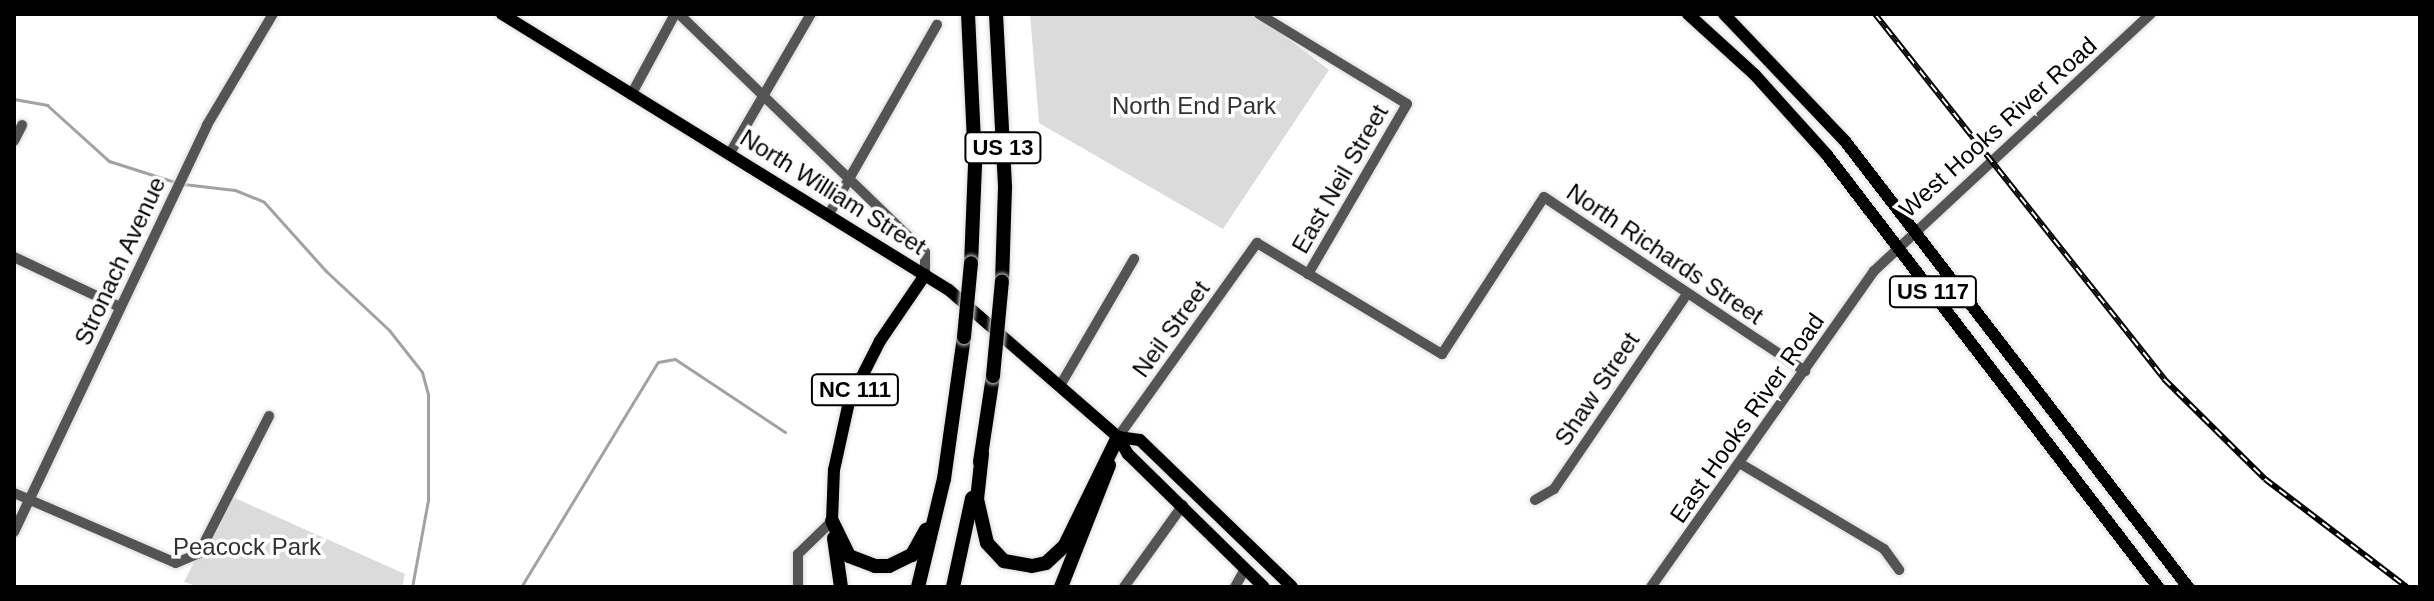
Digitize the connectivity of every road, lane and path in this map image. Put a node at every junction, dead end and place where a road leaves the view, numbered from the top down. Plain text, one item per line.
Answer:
1 (273, 14) edge
2 (502, 14) edge
3 (677, 14) edge
4 (811, 14) edge
5 (968, 14) edge
6 (996, 14) edge
7 (1259, 14) edge
8 (1688, 14) edge
9 (1724, 14) edge
10 (2151, 14) edge
11 (937, 25) dead end
12 (1771, 60) junction
13 (1755, 75) junction
14 (631, 95) junction
15 (764, 97) junction
16 (22, 125) dead end
17 (14, 141) edge
18 (730, 153) junction
19 (850, 179) junction
20 (829, 214) junction
21 (1915, 231) junction
22 (1896, 247) junction
23 (14, 257) edge
24 (1134, 259) dead end
25 (1874, 271) joint
26 (1308, 274) junction
27 (925, 275) junction
28 (1687, 294) junction
29 (120, 307) junction
30 (1805, 371) junction
31 (1061, 384) junction
32 (269, 416) dead end
33 (1118, 437) junction
34 (982, 454) junction
35 (1741, 464) junction
36 (944, 479) junction
37 (14, 493) edge
38 (29, 500) junction
39 (1535, 500) dead end
40 (1183, 505) junction
41 (832, 521) junction
42 (14, 532) edge
43 (1245, 569) junction
44 (1899, 570) dead end
45 (798, 587) edge
46 (841, 587) edge
47 (918, 587) edge
48 (953, 587) edge
49 (1061, 587) edge
50 (1124, 587) edge
51 (1235, 587) edge
52 (1264, 587) edge
53 (1292, 587) edge
54 (1651, 587) edge
55 (2158, 587) edge
56 (2188, 587) edge

1 - 29 street, Stronach Avenue
2 - 14 main road, North William Street
3 - 14 street
3 - 15 street
4 - 15 street
5 - 36 highway, US 13, bridge
6 - 34 highway, US 13, bridge
7 - 26 street, East Neil Street
8 - 13 main road, US 117
9 - 12 main road, US 117
10 - 21 street, West Hooks River Road
11 - 19 street
12 - 13 main road
12 - 21 main road, US 117
13 - 22 main road, US 117
14 - 18 main road, North William Street
15 - 18 street
15 - 19 street
16 - 17 street
18 - 20 main road, North William Street
19 - 20 street
19 - 27 street
20 - 27 main road, North William Street
21 - 22 street, West Hooks River Road
21 - 56 main road, US 117
22 - 25 street, West Hooks River Road
22 - 55 main road, US 117
23 - 29 street
24 - 31 street
25 - 30 street, East Hooks River Road
26 - 28 street, North Richards Street
26 - 33 street, Neil Street
27 - 31 main road, North William Street
27 - 41 main road, NC 111
28 - 30 street, North Richards Street
28 - 39 street, Shaw Street
29 - 38 street, Stronach Avenue
30 - 35 street, East Hooks River Road
31 - 33 main road, North William Street
32 - 38 street
33 - 34 highway
33 - 40 main road, North William Street
33 - 49 highway
33 - 53 main road, North William Street
34 - 48 highway, US 13
35 - 44 street
35 - 54 street, East Hooks River Road
36 - 41 highway
36 - 47 highway, US 13
37 - 38 street
38 - 42 street, Stronach Avenue
40 - 43 main road, North William Street
40 - 50 street
41 - 45 street
41 - 46 highway, NC 111
43 - 51 street
43 - 52 main road, North William Street

